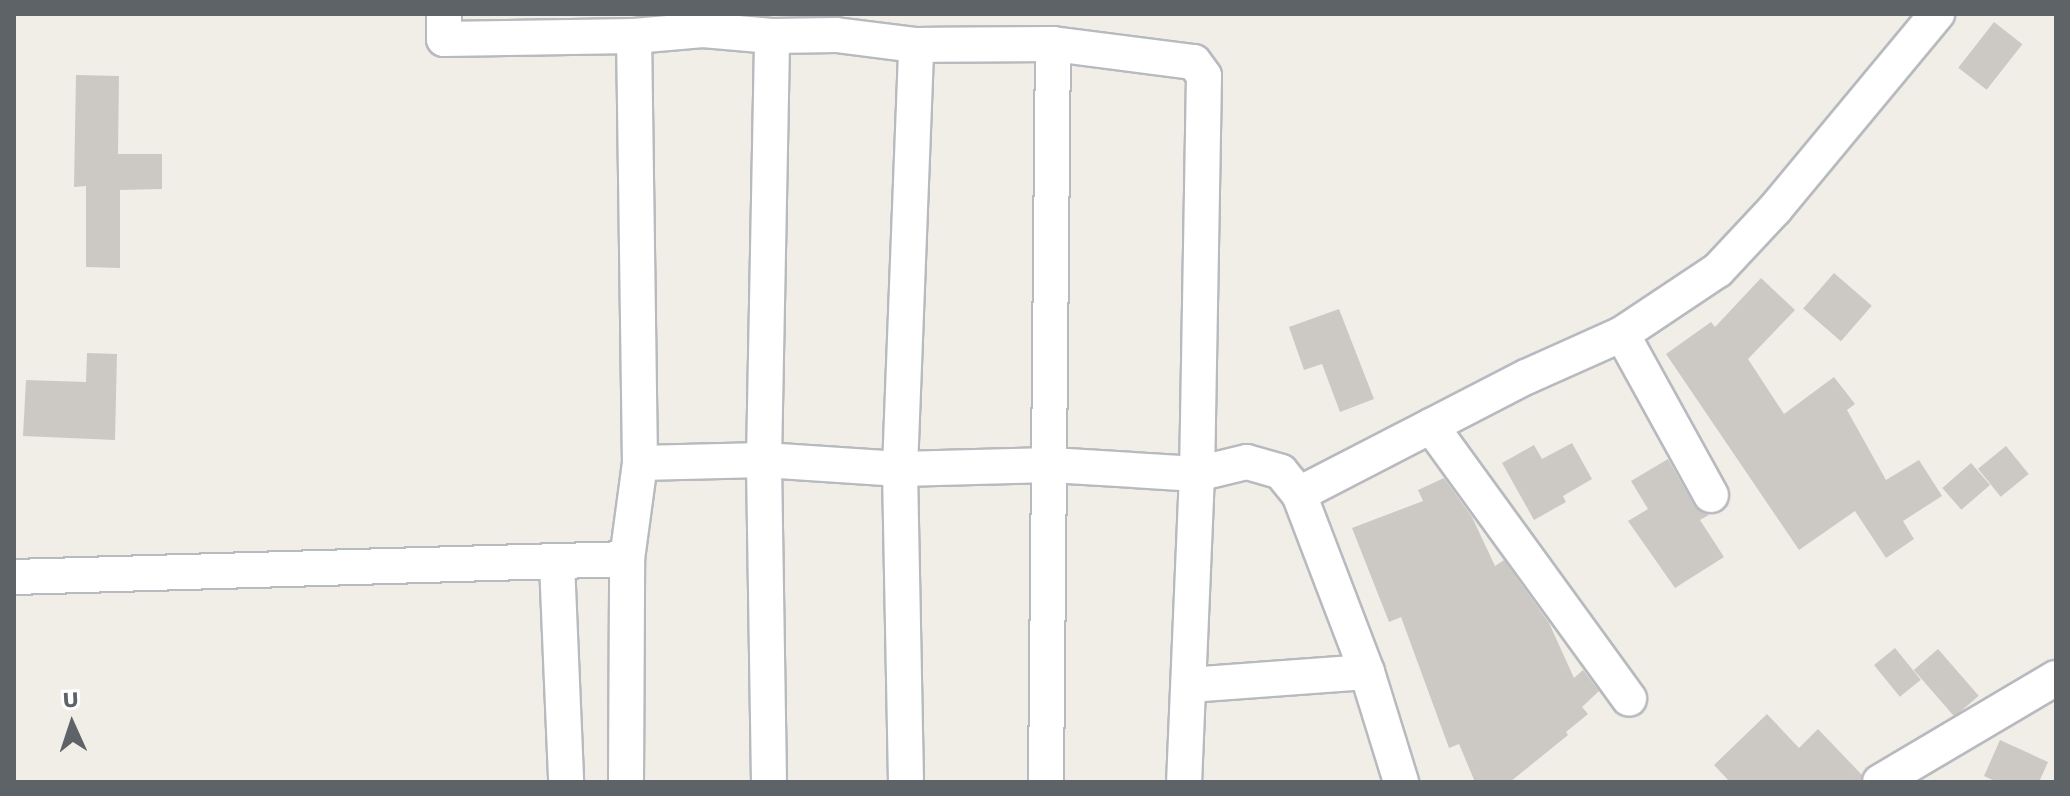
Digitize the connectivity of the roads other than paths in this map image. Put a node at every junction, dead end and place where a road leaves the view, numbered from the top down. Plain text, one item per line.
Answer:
1 (444, 14) edge
2 (1937, 14) edge
3 (703, 22) edge
4 (836, 25) edge
5 (576, 26) edge
6 (634, 36) junction
7 (772, 36) junction
8 (1053, 44) junction
9 (916, 45) junction
10 (1622, 334) junction
11 (1431, 426) junction
12 (764, 460) junction
13 (640, 463) junction
14 (1051, 465) junction
15 (900, 469) junction
16 (1197, 474) junction
17 (1299, 494) junction
18 (1711, 495) dead end
19 (627, 559) junction
20 (557, 563) junction
21 (14, 577) edge
22 (1367, 672) junction
23 (2056, 678) edge
24 (1189, 685) junction
25 (1629, 699) dead end
26 (566, 782) edge
27 (626, 782) edge
28 (769, 782) edge
29 (906, 782) edge
30 (1046, 782) edge
31 (1184, 782) edge
32 (1401, 782) edge
33 (1880, 782) edge

1 - 5 street
2 - 10 street
3 - 6 street
3 - 7 street
4 - 7 street
4 - 9 street
5 - 6 street
6 - 13 street
7 - 12 street
8 - 9 street
8 - 14 street
8 - 16 street
9 - 15 street
10 - 11 street
10 - 18 street
11 - 17 street
11 - 25 street
12 - 13 street
12 - 15 street
12 - 28 street
13 - 19 street
14 - 15 street
14 - 16 street
14 - 30 street
15 - 29 street
16 - 17 street
16 - 24 street
17 - 22 street
19 - 20 street
19 - 27 street
20 - 21 street
20 - 26 street
22 - 24 street
22 - 32 street
23 - 33 street
24 - 31 street

